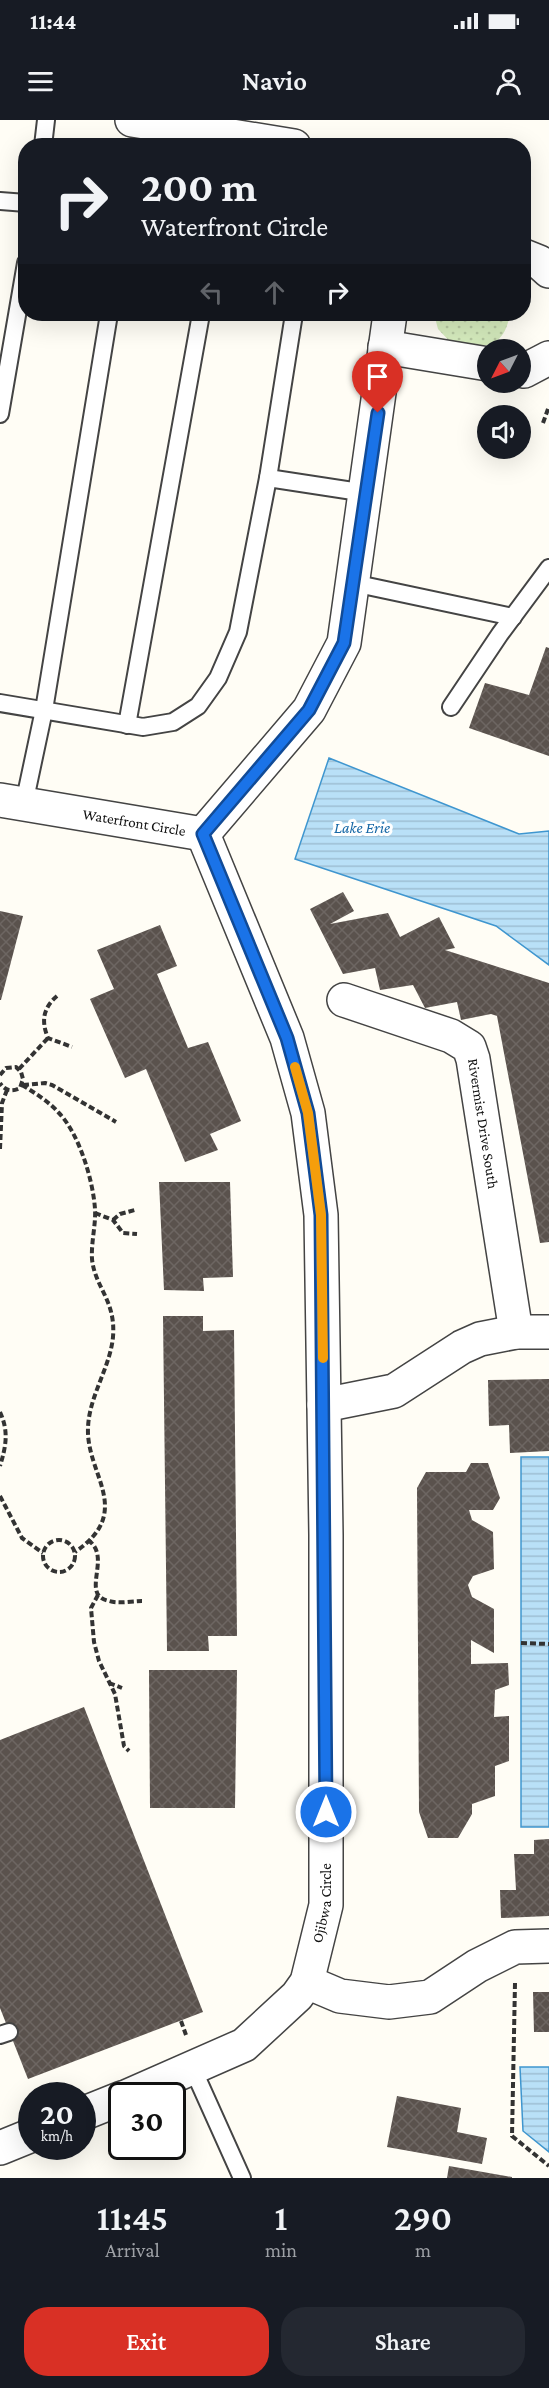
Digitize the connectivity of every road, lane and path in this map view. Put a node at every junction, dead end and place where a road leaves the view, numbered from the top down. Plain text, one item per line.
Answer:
1 (46, 120) edge
2 (132, 120) edge
3 (44, 138) edge
4 (217, 138) edge
5 (0, 201) edge
6 (18, 202) edge
7 (531, 259) edge
8 (549, 271) edge
9 (18, 309) edge
10 (108, 321) edge
11 (200, 321) edge
12 (293, 321) edge
13 (389, 321) edge
14 (385, 347) junction
15 (549, 358) edge
16 (477, 362) edge
17 (531, 367) edge
18 (548, 409) edge
19 (0, 414) edge
20 (543, 423) dead end
21 (268, 478) junction
22 (366, 493) junction
23 (549, 568) edge
24 (353, 583) junction
25 (513, 616) junction
26 (0, 703) edge
27 (451, 707) dead end
28 (44, 710) junction
29 (127, 725) junction
30 (12, 802) edge
31 (203, 834) junction
32 (57, 996) dead end
33 (344, 1000) dead end
34 (48, 1038) junction
35 (72, 1047) dead end
36 (19, 1069) junction
37 (0, 1075) edge
38 (0, 1083) edge
39 (22, 1085) junction
40 (7, 1090) junction
41 (116, 1122) dead end
42 (0, 1149) edge
43 (135, 1210) dead end
44 (95, 1213) junction
45 (113, 1220) junction
46 (137, 1234) dead end
47 (516, 1332) junction
48 (549, 1332) edge
49 (324, 1404) junction
50 (0, 1412) edge
51 (0, 1466) edge
52 (0, 1496) edge
53 (88, 1540) junction
54 (75, 1552) junction
55 (43, 1553) junction
56 (98, 1595) junction
57 (142, 1601) dead end
58 (521, 1643) dead end
59 (549, 1644) edge
60 (109, 1683) junction
61 (123, 1688) dead end
62 (129, 1751) dead end
63 (549, 1946) edge
64 (307, 1982) junction
65 (514, 1999) dead end
66 (181, 2021) dead end
67 (185, 2034) dead end
68 (193, 2069) junction
69 (162, 2082) edge
70 (18, 2141) edge
71 (0, 2148) edge
72 (549, 2166) edge
73 (242, 2178) edge

1 - 3 lane
2 - 4 street
5 - 6 lane
7 - 8 street
9 - 19 lane
10 - 28 lane
11 - 29 lane
12 - 21 lane
13 - 14 street, Waterfront Circle
14 - 16 street
14 - 22 street, Waterfront Circle
15 - 17 street
18 - 20 path
21 - 22 lane
21 - 29 lane
22 - 24 street, Waterfront Circle
23 - 25 lane
24 - 25 lane
24 - 31 street, Waterfront Circle
25 - 27 lane
26 - 28 lane
28 - 29 lane
28 - 30 lane
30 - 31 street, Waterfront Circle
31 - 49 street, Ojibwa Circle
32 - 34 path
33 - 47 street, Rivermist Drive South
34 - 35 path
34 - 36 path
36 - 37 path
36 - 39 path
38 - 40 path
39 - 40 path
39 - 41 path
39 - 44 path
40 - 42 path
43 - 45 path
44 - 45 path
44 - 53 path
45 - 46 path
47 - 48 street
47 - 49 street
49 - 64 street, Ojibwa Circle
50 - 51 path
52 - 55 path
53 - 54 path
53 - 56 path
54 - 55 path
54 - 55 path
56 - 57 path
56 - 60 path
58 - 59 path
60 - 61 path
60 - 62 path
63 - 64 street
64 - 68 street, Ojibwa Circle
65 - 72 path
66 - 67 path
68 - 69 street, Ojibwa Circle
68 - 73 lane
70 - 71 street

